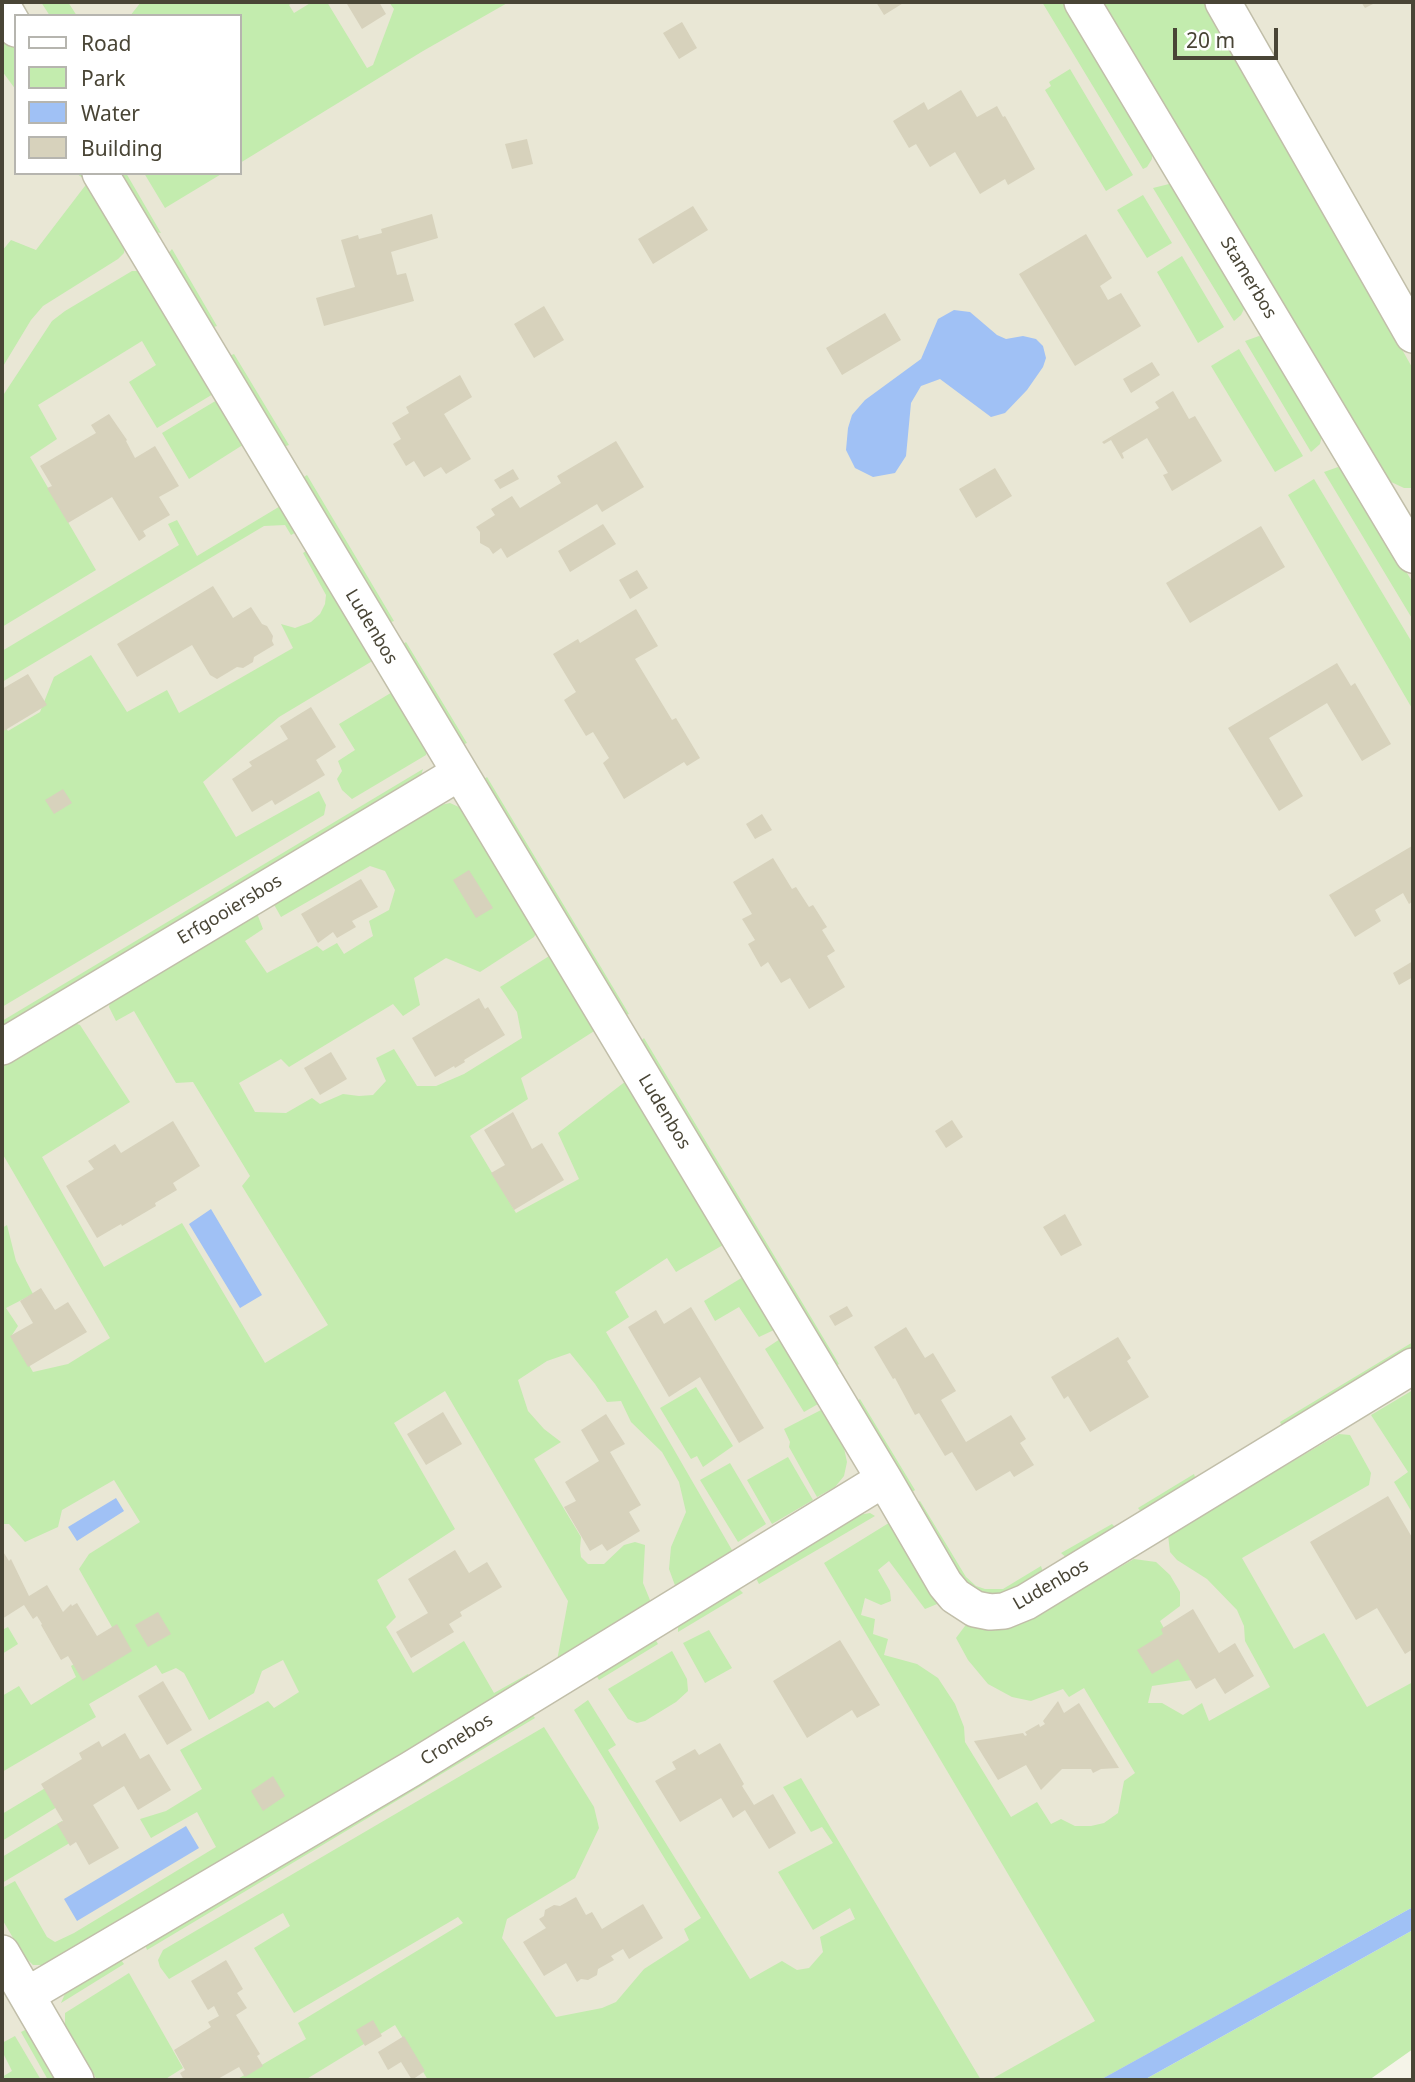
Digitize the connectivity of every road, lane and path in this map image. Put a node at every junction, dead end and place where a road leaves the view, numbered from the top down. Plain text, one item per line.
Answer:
1 (1082, 2) edge
2 (1223, 2) edge
3 (2, 5) edge
4 (14, 26) edge
5 (101, 175) edge
6 (1413, 335) edge
7 (1408, 533) edge
8 (459, 773) junction
9 (2, 1047) edge
10 (1413, 1366) edge
11 (884, 1479) junction
12 (2, 1954) edge
13 (27, 1995) junction
14 (76, 2080) edge

1 - 7 street, Stamerbos
2 - 6 street
3 - 4 street
5 - 8 street, Ludenbos
8 - 9 street, Erfgooiersbos
8 - 11 street, Ludenbos
10 - 11 street, Ludenbos
11 - 13 street, Cronebos
12 - 13 street
13 - 14 street

